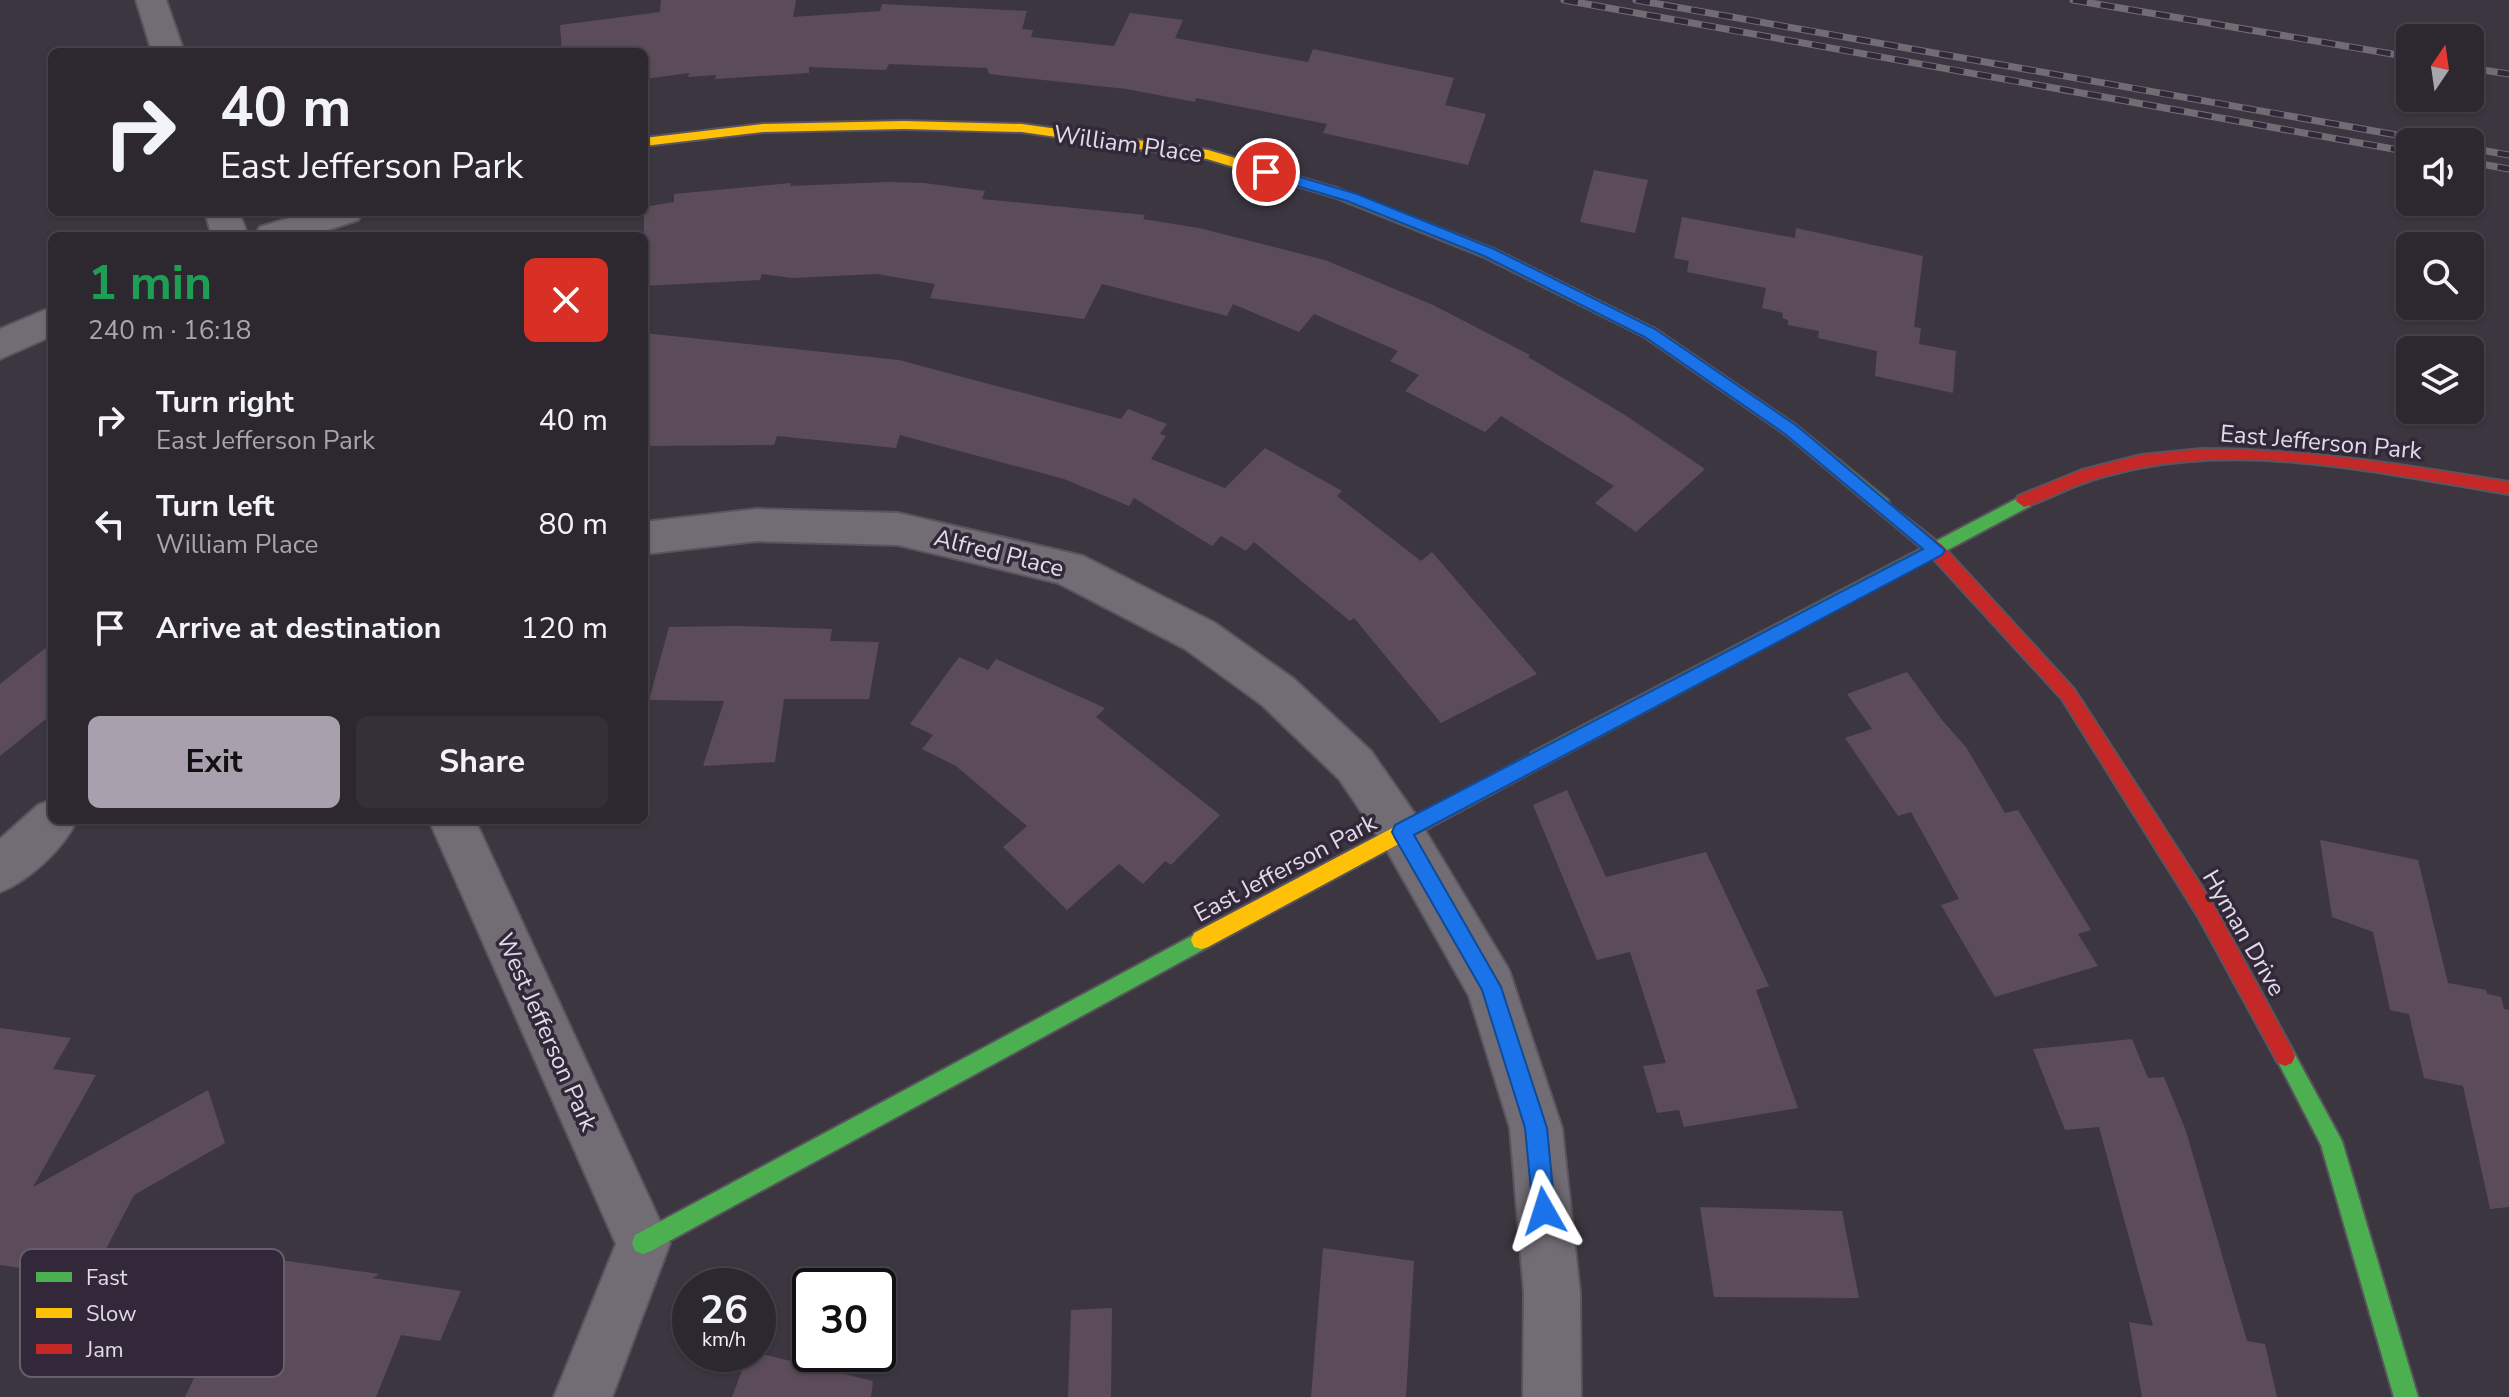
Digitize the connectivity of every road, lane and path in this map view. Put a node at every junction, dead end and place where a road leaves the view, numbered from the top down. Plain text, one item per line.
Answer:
1 (151, 0) edge
2 (167, 48) edge
3 (648, 142) edge
4 (334, 216) edge
5 (284, 232) edge
6 (48, 322) edge
7 (0, 345) edge
8 (2509, 488) edge
9 (648, 538) edge
10 (1936, 550) junction
11 (50, 824) edge
12 (454, 824) edge
13 (1401, 832) junction
14 (0, 870) edge
15 (643, 1243) junction
16 (583, 1397) edge
17 (1552, 1397) edge
18 (2406, 1397) edge

1 - 2 street
3 - 10 street, William Place
4 - 5 street
6 - 7 street
8 - 10 street, East Jefferson Park
9 - 13 street, Alfred Place
10 - 13 street, East Jefferson Park
10 - 18 street, Hyman Drive
11 - 14 street
12 - 15 street, West Jefferson Park
13 - 15 street, East Jefferson Park
13 - 17 street, Alfred Place
15 - 16 street

